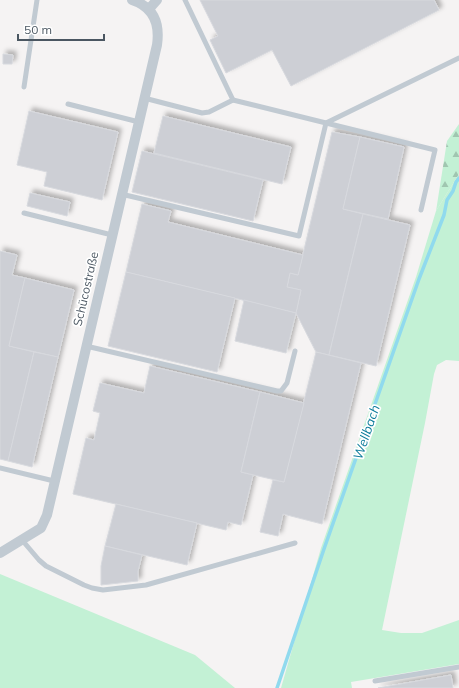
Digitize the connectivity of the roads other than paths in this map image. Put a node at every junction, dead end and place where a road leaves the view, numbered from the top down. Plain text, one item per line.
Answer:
1 (37, 0) edge
2 (132, 0) edge
3 (157, 0) edge
4 (185, 0) edge
5 (149, 9) junction
6 (459, 58) edge
7 (24, 87) dead end
8 (144, 98) junction
9 (233, 100) junction
10 (68, 104) dead end
11 (139, 122) junction
12 (326, 123) junction
13 (122, 194) junction
14 (421, 210) dead end
15 (24, 213) dead end
16 (112, 235) junction
17 (86, 346) junction
18 (295, 351) dead end
19 (0, 468) edge
20 (54, 481) junction
21 (22, 540) junction
22 (295, 544) dead end
23 (0, 553) edge
24 (459, 667) edge
25 (375, 681) dead end

1 - 7 lane
2 - 5 street
3 - 5 street
4 - 9 lane
5 - 8 street, Schücostraße
6 - 12 lane
8 - 9 lane
8 - 11 street, Schücostraße
9 - 12 lane
10 - 11 lane
11 - 13 street, Schücostraße
12 - 13 lane
12 - 14 lane
13 - 16 street, Schücostraße
15 - 16 lane
16 - 17 street, Schücostraße
17 - 18 lane
17 - 20 street, Schücostraße
19 - 20 lane
20 - 21 street, Schücostraße
21 - 22 lane
21 - 23 street, Schücostraße
24 - 25 lane

